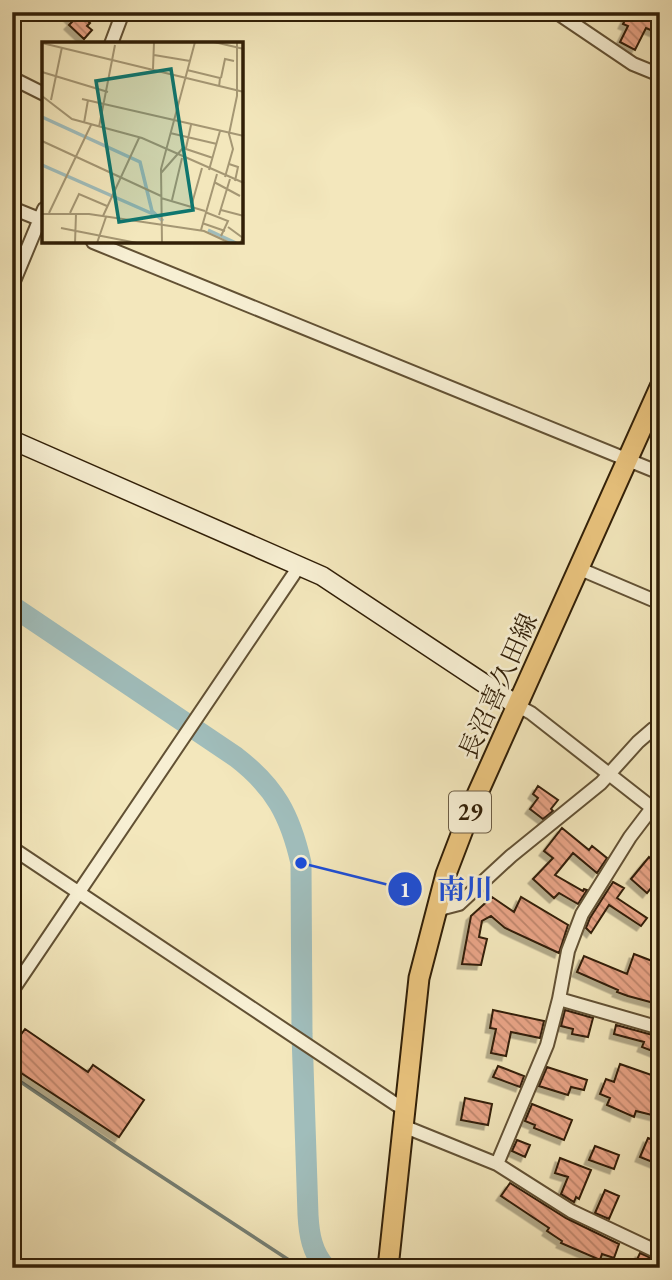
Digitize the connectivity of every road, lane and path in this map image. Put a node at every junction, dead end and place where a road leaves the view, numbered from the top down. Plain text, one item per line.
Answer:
1 (124, 12) edge
2 (556, 12) edge
3 (112, 42) edge
4 (660, 75) edge
5 (12, 78) edge
6 (42, 93) edge
7 (12, 208) edge
8 (42, 216) edge
9 (95, 243) edge
10 (12, 286) edge
11 (660, 387) edge
12 (12, 440) edge
13 (628, 460) junction
14 (660, 473) edge
15 (300, 565) junction
16 (580, 569) junction
17 (660, 603) edge
18 (518, 706) junction
19 (660, 726) edge
20 (610, 774) junction
21 (656, 811) edge
22 (12, 848) edge
23 (80, 893) junction
24 (436, 910) junction
25 (12, 991) edge
26 (559, 999) junction
27 (660, 1028) edge
28 (404, 1117) junction
29 (497, 1164) junction
30 (660, 1225) edge
31 (658, 1252) edge
32 (388, 1268) edge

1 - 3 street
2 - 4 street
5 - 6 street
7 - 8 street
8 - 10 street
9 - 13 street
11 - 13 main road, 長沼喜久田線 / 29
12 - 15 street
13 - 14 street
13 - 16 main road, 長沼喜久田線 / 29
15 - 18 street
15 - 23 street
16 - 17 street
16 - 18 main road, 長沼喜久田線 / 29
18 - 20 street
18 - 24 main road, 長沼喜久田線 / 29
19 - 20 street
20 - 21 street
20 - 24 street
21 - 26 street
22 - 23 street
23 - 25 street
23 - 28 street
24 - 28 main road, 長沼喜久田線 / 29
26 - 27 street
26 - 29 street
28 - 29 street
28 - 32 main road, 長沼喜久田線 / 29
29 - 31 street
30 - 31 street

